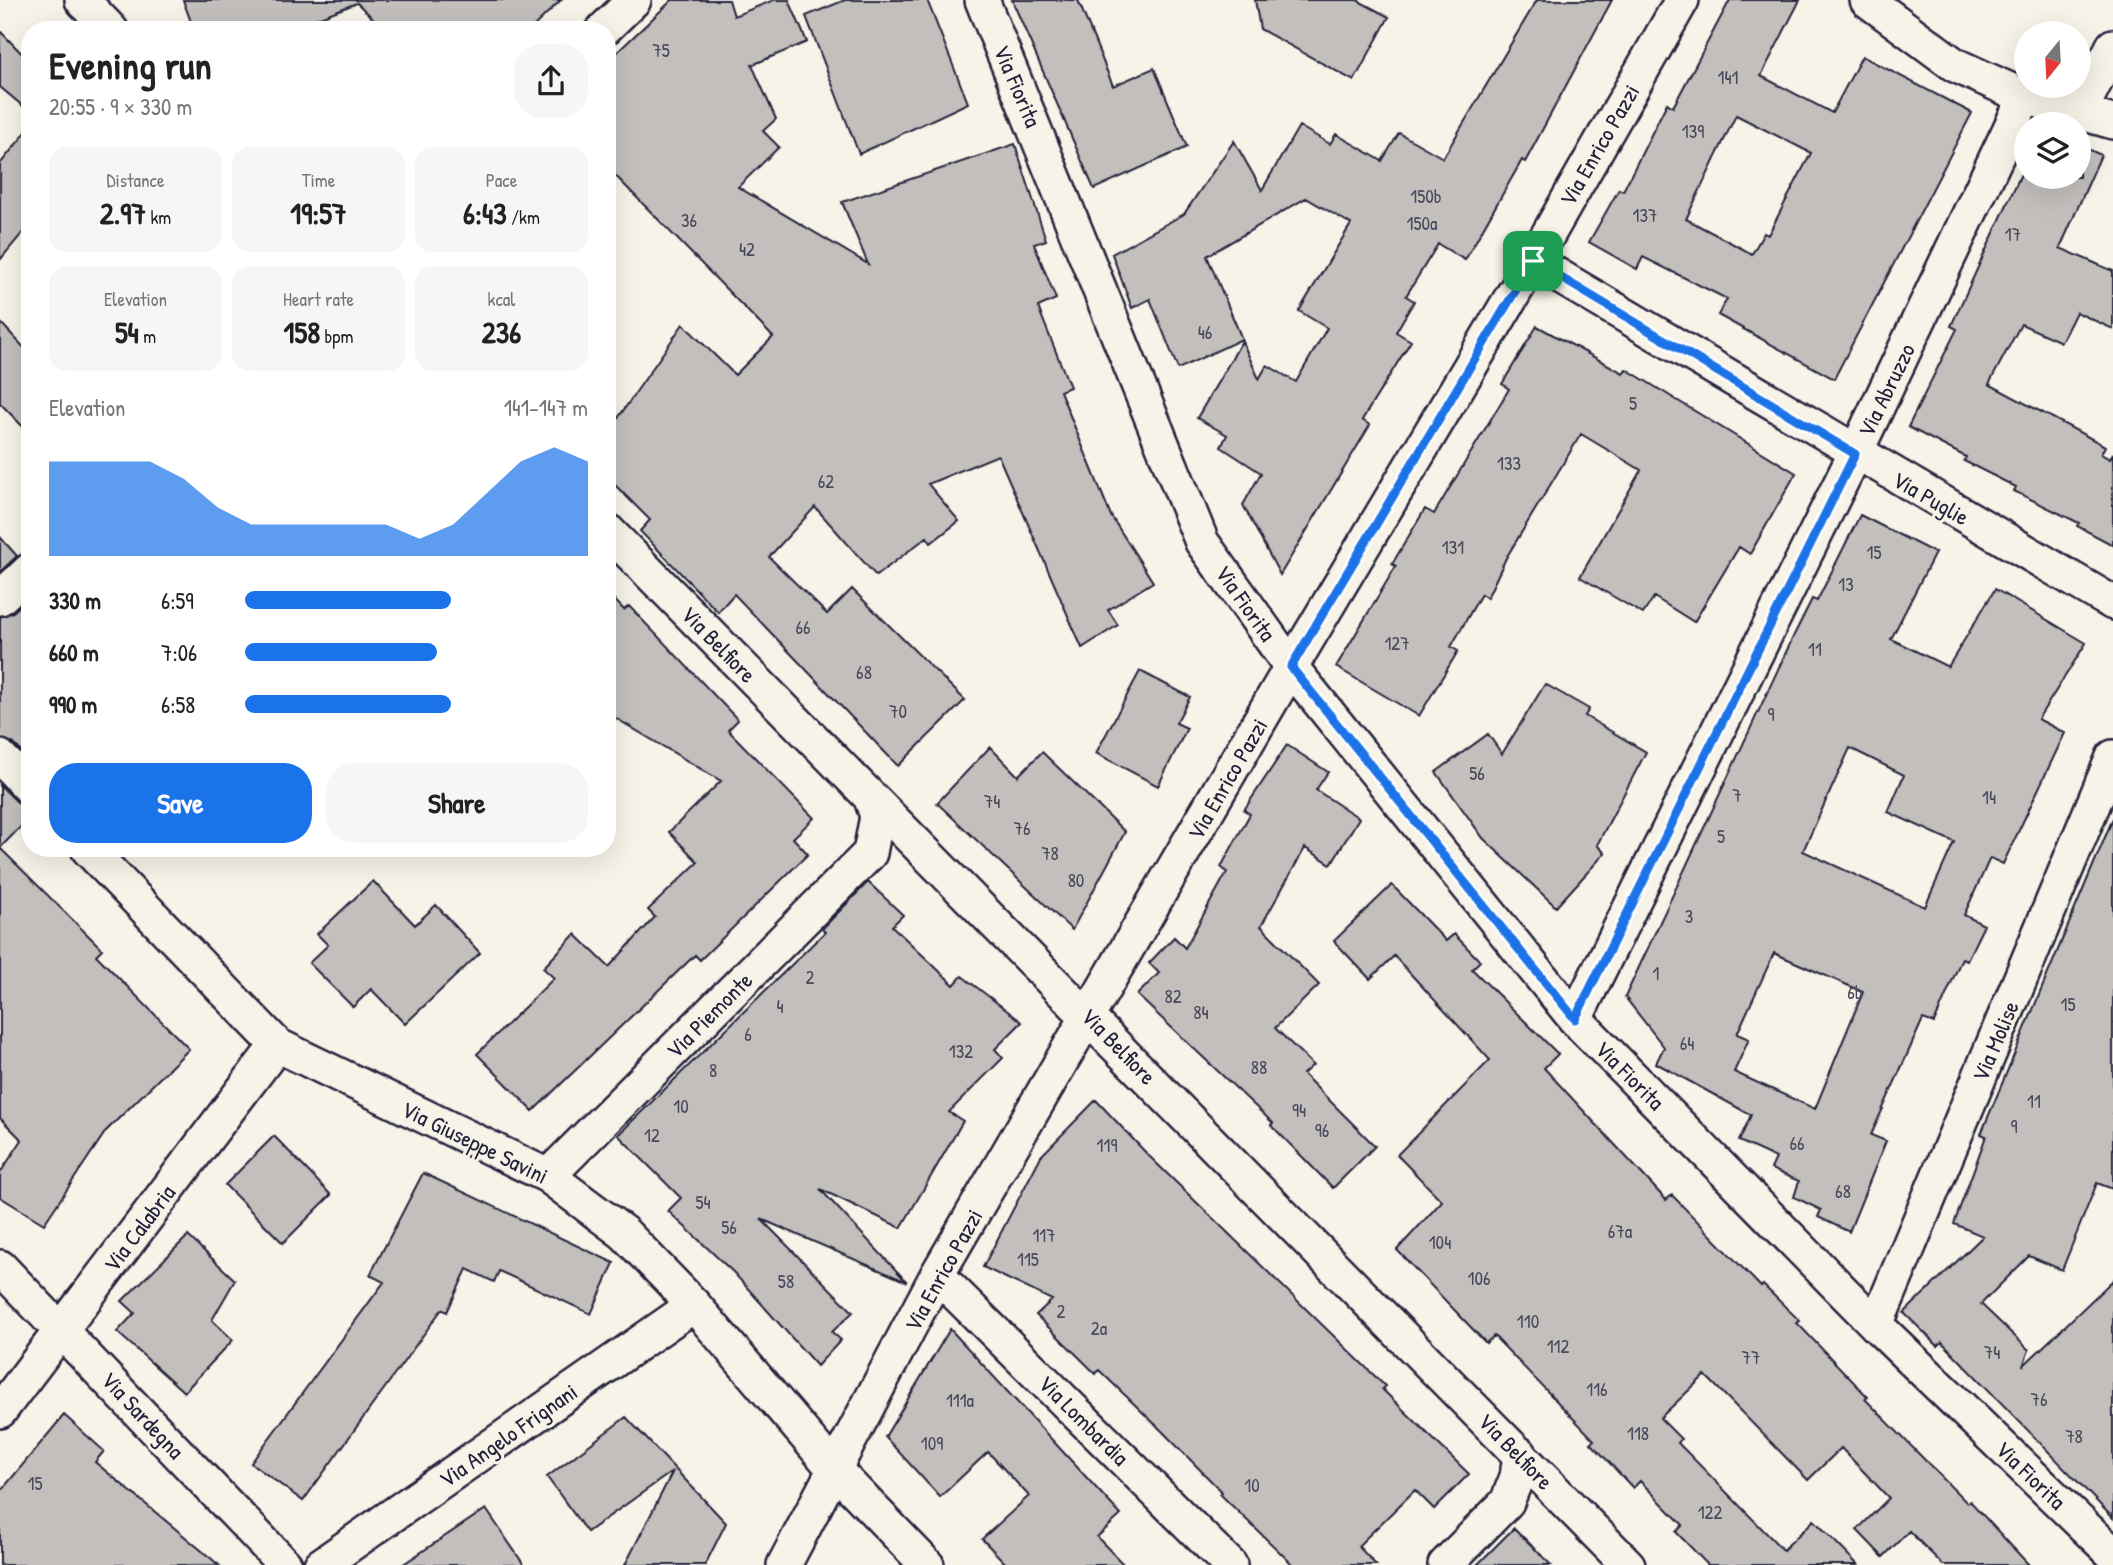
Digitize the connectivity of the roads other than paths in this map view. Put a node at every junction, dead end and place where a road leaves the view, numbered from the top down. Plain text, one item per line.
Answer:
1 (82, 0) edge
2 (634, 0) edge
3 (982, 0) edge
4 (1682, 0) edge
5 (1867, 0) edge
6 (102, 21) edge
7 (612, 21) edge
8 (2113, 46) edge
9 (2014, 92) edge
10 (2025, 98) edge
11 (2028, 98) edge
12 (2073, 112) edge
13 (2080, 112) edge
14 (2091, 117) edge
15 (2113, 122) edge
16 (1533, 261) junction
17 (1855, 454) junction
18 (616, 539) edge
19 (21, 578) edge
20 (0, 598) edge
21 (2113, 603) edge
22 (1291, 667) junction
23 (0, 757) edge
24 (2113, 757) edge
25 (21, 779) edge
26 (871, 799) junction
27 (870, 853) junction
28 (927, 855) junction
29 (96, 857) edge
30 (1090, 1017) junction
31 (1575, 1019) junction
32 (277, 1045) junction
33 (548, 1176) junction
34 (0, 1267) edge
35 (937, 1275) junction
36 (694, 1305) junction
37 (1876, 1325) junction
38 (63, 1330) junction
39 (0, 1411) edge
40 (1520, 1454) junction
41 (835, 1470) junction
42 (2113, 1554) edge
43 (285, 1565) edge
44 (321, 1565) edge
45 (783, 1565) edge
46 (927, 1565) edge
47 (1230, 1565) edge
48 (1445, 1565) edge
49 (1628, 1565) edge

1 - 6 street
2 - 7 street
3 - 22 street, Via Fiorita
4 - 16 street, Via Enrico Pazzi
5 - 9 street
8 - 13 street
10 - 17 street, Via Abruzzo
11 - 12 street
14 - 15 street
16 - 17 street, Via Puglie
16 - 22 street, Via Enrico Pazzi
17 - 21 street, Via Puglie
17 - 31 street, Via Abruzzo
18 - 26 street, Via Belfiore
19 - 20 street
22 - 30 street, Via Enrico Pazzi
22 - 31 street, Via Fiorita
23 - 25 street
24 - 37 street, Via Molise
26 - 27 street
26 - 28 street, Via Belfiore
27 - 28 street
27 - 33 street, Via Piemonte
28 - 30 street, Via Belfiore
29 - 32 street, Via Giuseppe Savini
30 - 35 street, Via Enrico Pazzi
30 - 40 street, Via Belfiore
31 - 37 street, Via Fiorita
32 - 33 street, Via Giuseppe Savini
32 - 38 street, Via Calabria
33 - 36 street, Via Giuseppe Savini
34 - 38 street, Via Sardegna
35 - 41 street, Via Enrico Pazzi
35 - 47 street, Via Lombardia
36 - 41 street, Via Giuseppe Savini
36 - 44 street, Via Angelo Frignani
37 - 42 street, Via Fiorita
38 - 39 street, Via Calabria
38 - 43 street, Via Sardegna
40 - 48 street
40 - 49 street, Via Belfiore
41 - 45 street, Via Enrico Pazzi
41 - 46 street, Via Giuseppe Savini

